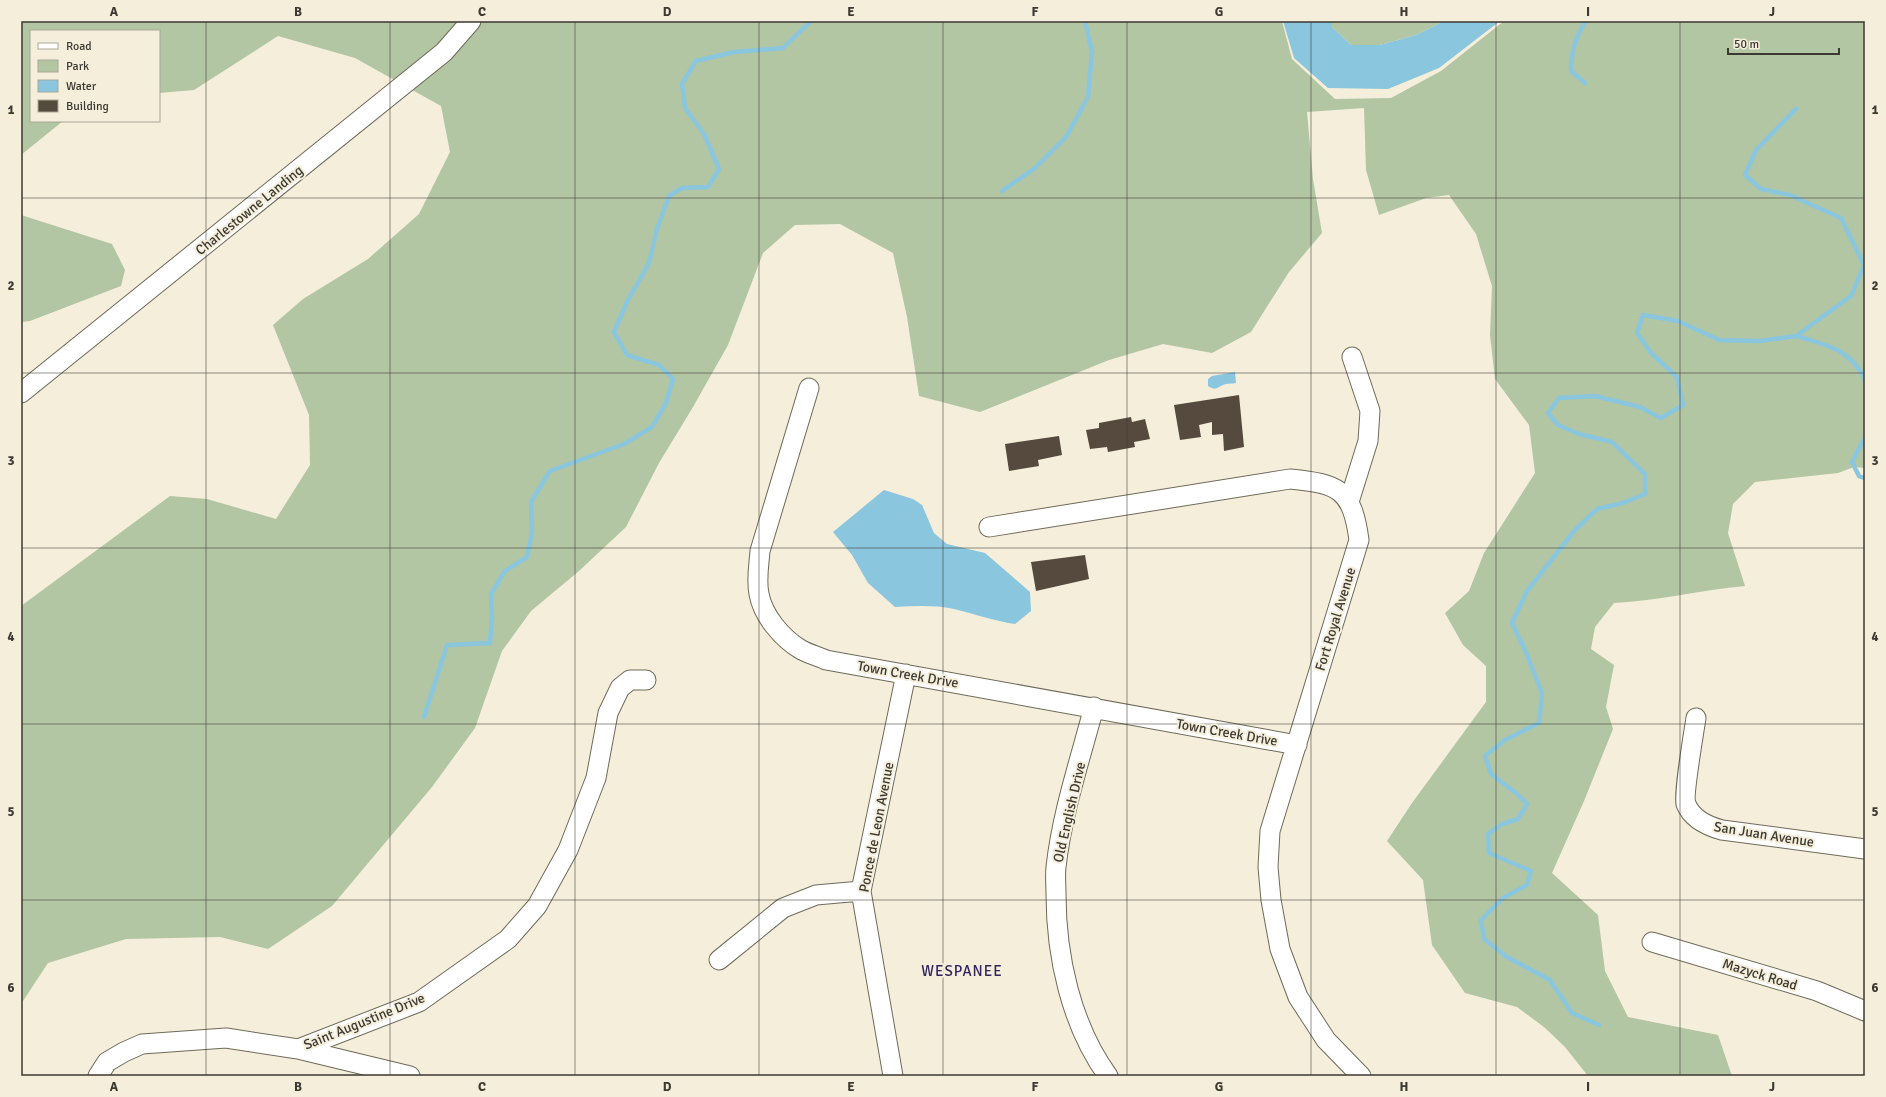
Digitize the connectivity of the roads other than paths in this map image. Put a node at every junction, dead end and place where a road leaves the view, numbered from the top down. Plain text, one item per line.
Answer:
1 (471, 21) edge
2 (1352, 357) dead end
3 (809, 388) dead end
4 (21, 393) edge
5 (1349, 502) junction
6 (989, 527) dead end
7 (906, 674) junction
8 (646, 680) dead end
9 (1094, 707) junction
10 (1696, 718) dead end
11 (1297, 745) junction
12 (1865, 849) edge
13 (861, 891) junction
14 (1652, 942) dead end
15 (719, 960) dead end
16 (1865, 1011) edge
17 (298, 1049) junction
18 (98, 1076) edge
19 (410, 1076) edge
20 (893, 1076) edge
21 (1108, 1076) edge
22 (1362, 1076) edge

1 - 4 street, Charlestowne Landing
2 - 5 street
3 - 7 street, Town Creek Drive
5 - 6 street, Fort Royal Avenue
5 - 11 street, Fort Royal Avenue
7 - 9 street, Town Creek Drive
7 - 13 street, Ponce de Leon Avenue
8 - 17 street, Saint Augustine Drive
9 - 11 street, Town Creek Drive
9 - 21 street, Old English Drive
10 - 12 street, San Juan Avenue
11 - 22 street, Fort Royal Avenue
13 - 15 street
13 - 20 street, Ponce de Leon Avenue
14 - 16 street, Mazyck Road
17 - 18 street, Saint Augustine Drive
17 - 19 street

